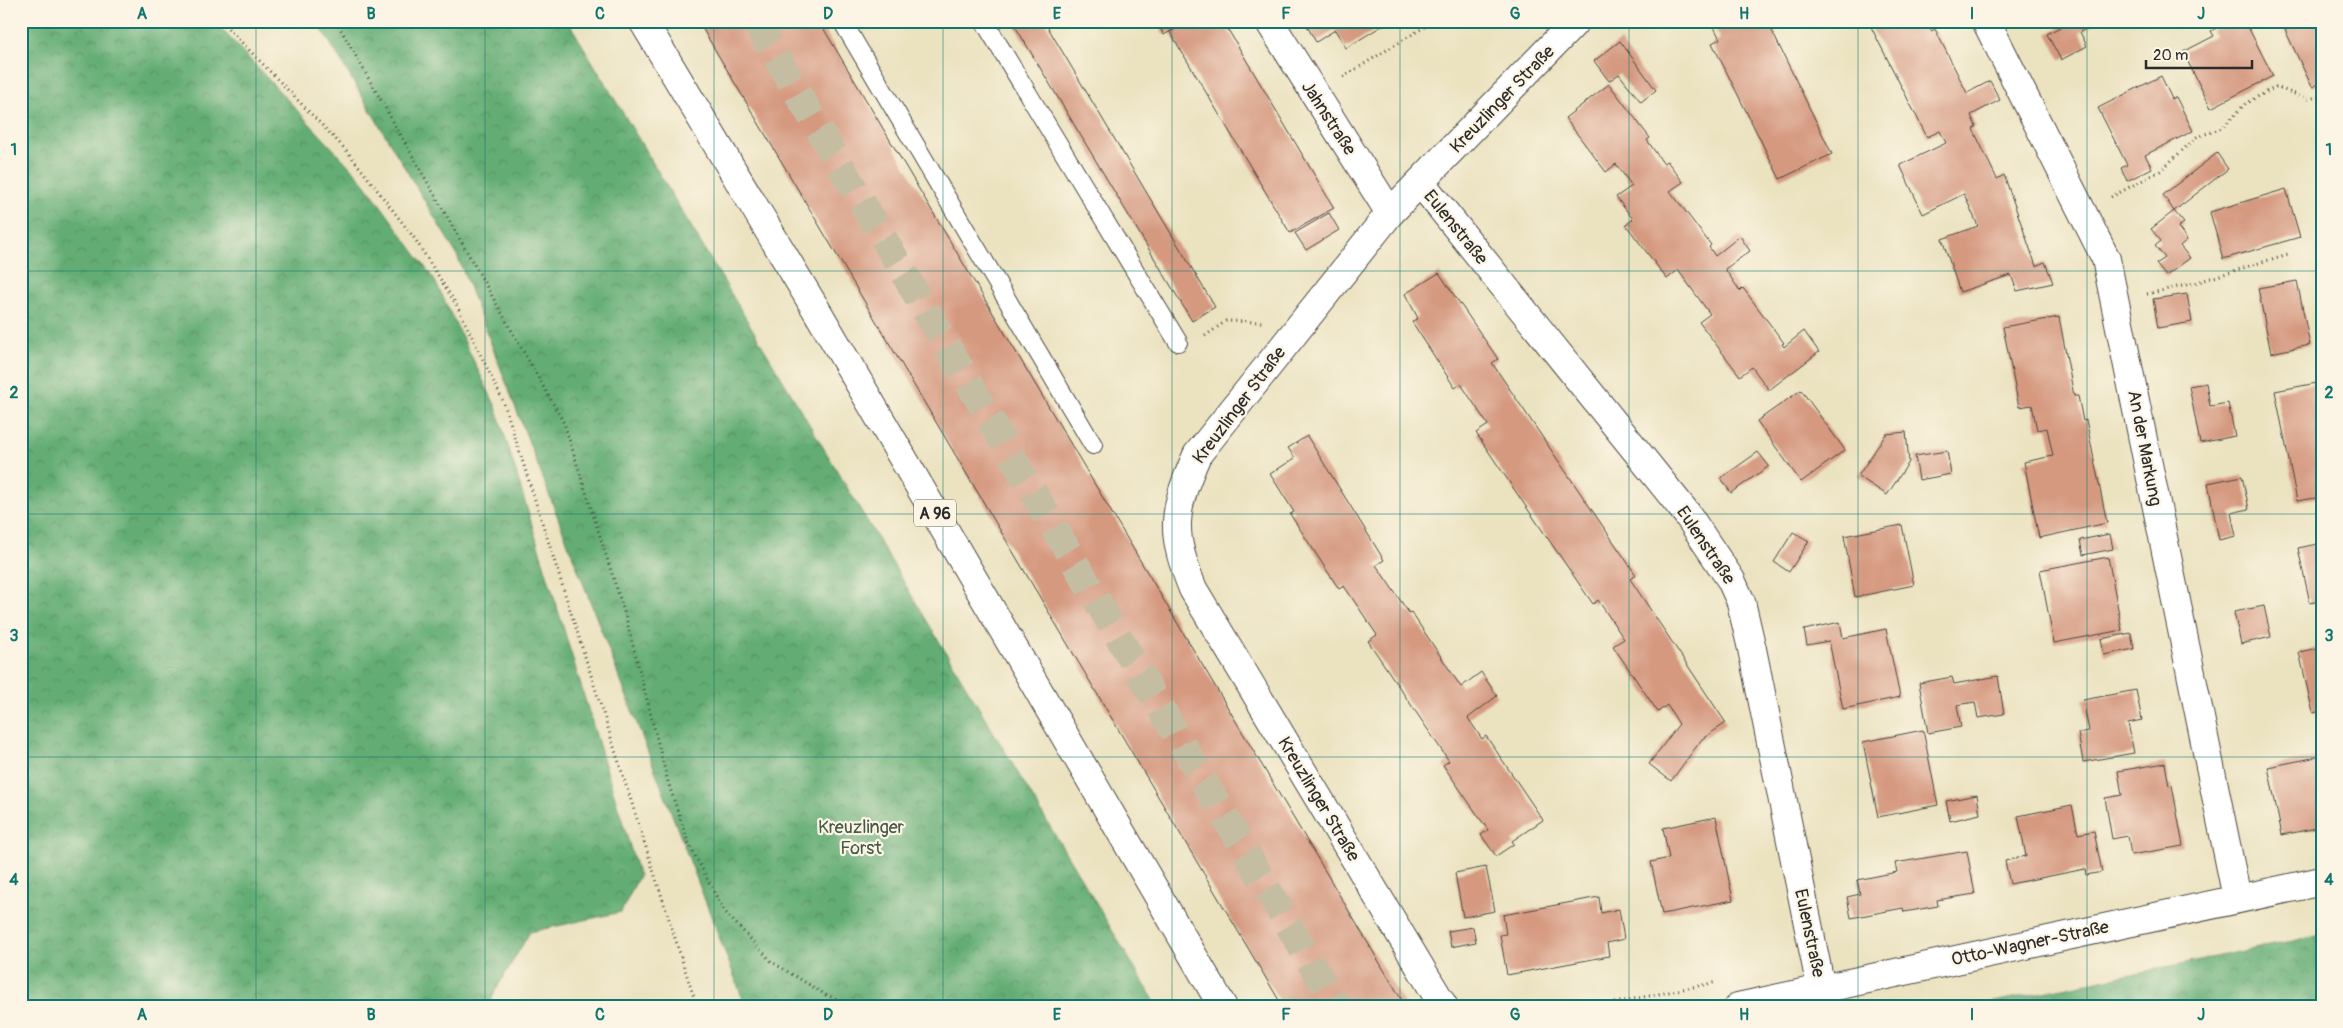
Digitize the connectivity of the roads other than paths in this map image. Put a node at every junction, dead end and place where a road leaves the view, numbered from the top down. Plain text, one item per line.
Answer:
1 (643, 21) edge
2 (842, 21) edge
3 (984, 21) edge
4 (1269, 21) edge
5 (1576, 21) edge
6 (1986, 21) edge
7 (1421, 183) junction
8 (1390, 213) junction
9 (1178, 342) road end
10 (1093, 445) dead end
11 (2322, 881) edge
12 (2237, 898) junction
13 (1821, 988) junction
14 (1223, 1007) edge
15 (1444, 1007) edge
16 (1738, 1007) edge

1 - 14 main road, A 96
2 - 10 lane
3 - 9 lane
4 - 8 main road, Jahnstraße
5 - 7 main road, Kreuzlinger Straße
6 - 12 main road, An der Markung
7 - 8 main road, Kreuzlinger Straße
7 - 13 main road, Eulenstraße
8 - 15 main road, Kreuzlinger Straße
11 - 12 main road, Otto-Wagner-Straße
12 - 13 main road, Otto-Wagner-Straße
13 - 16 main road, Otto-Wagner-Straße

